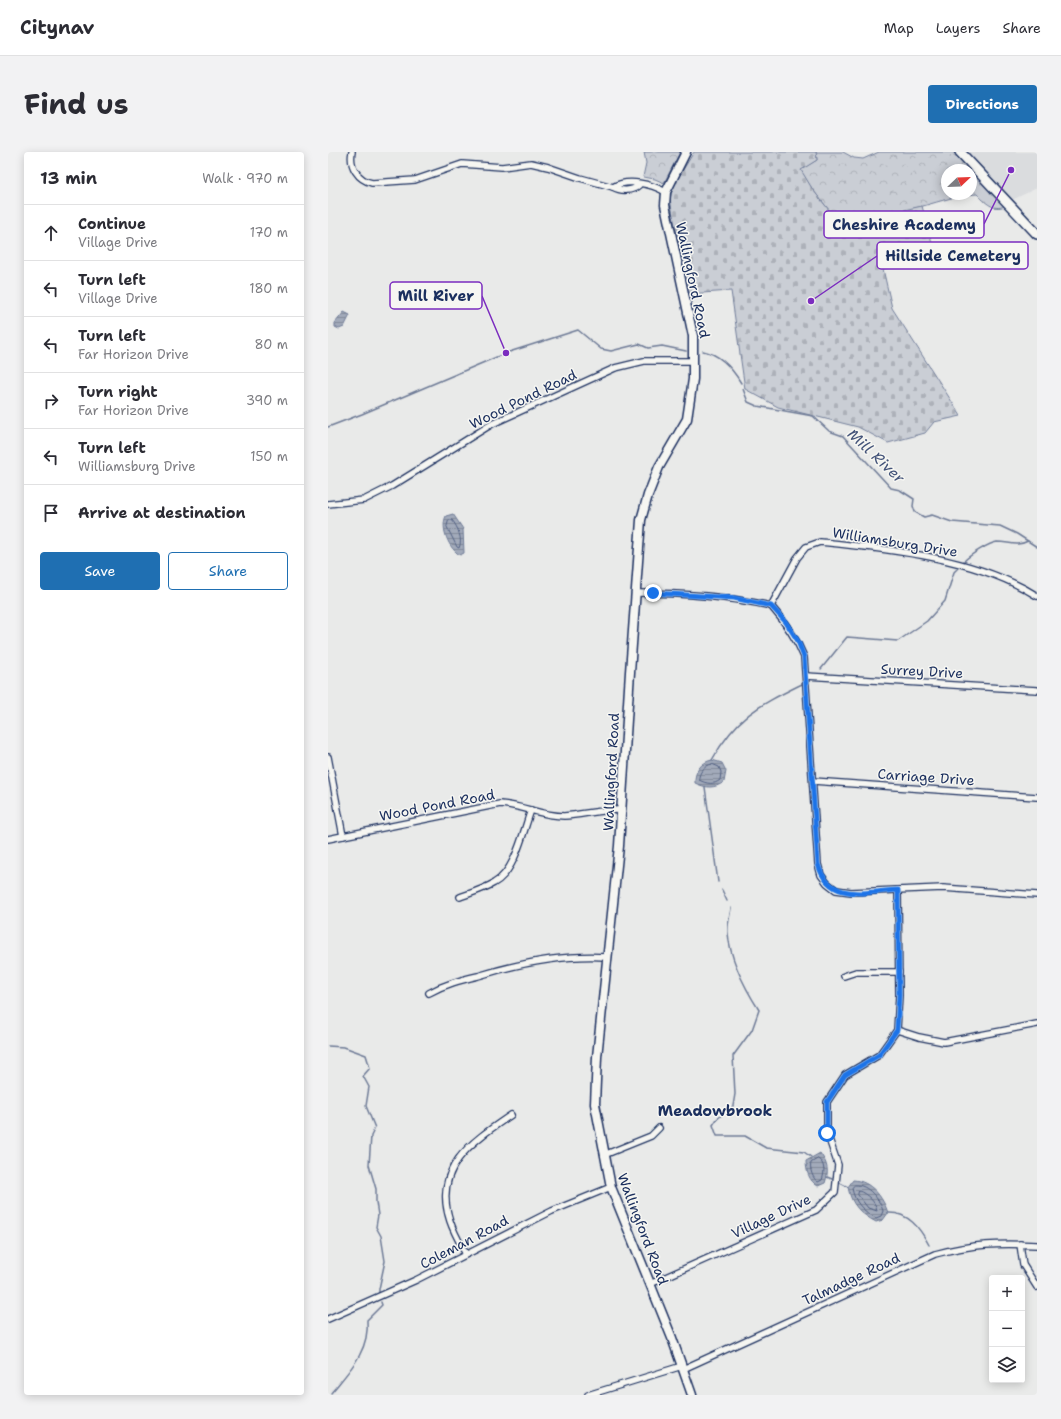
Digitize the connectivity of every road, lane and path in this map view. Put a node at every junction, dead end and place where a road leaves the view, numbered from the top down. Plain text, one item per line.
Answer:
1 (352, 152) edge
2 (686, 152) edge
3 (960, 152) edge
4 (666, 192) junction
5 (1037, 234) edge
6 (694, 361) junction
7 (328, 504) edge
8 (635, 593) junction
9 (1037, 596) edge
10 (771, 606) junction
11 (806, 676) junction
12 (1037, 690) edge
13 (328, 757) edge
14 (814, 781) junction
15 (1037, 797) edge
16 (531, 810) junction
17 (622, 810) junction
18 (343, 836) junction
19 (328, 839) edge
20 (898, 890) junction
21 (1037, 895) edge
22 (460, 897) dead end
23 (607, 957) junction
24 (899, 972) junction
25 (844, 976) dead end
26 (429, 993) dead end
27 (1037, 1024) edge
28 (897, 1030) junction
29 (511, 1115) dead end
30 (659, 1128) dead end
31 (604, 1155) junction
32 (611, 1187) junction
33 (1020, 1244) junction
34 (1037, 1245) edge
35 (466, 1254) junction
36 (650, 1284) junction
37 (1037, 1287) edge
38 (328, 1319) edge
39 (683, 1368) junction
40 (588, 1395) edge
41 (692, 1395) edge

1 - 4 street
2 - 4 street, Wallingford Road
3 - 5 main road
4 - 6 street, Wallingford Road
6 - 7 street, Wood Pond Road
6 - 8 street, Wallingford Road
8 - 10 street
8 - 17 street, Wallingford Road
9 - 10 street, Williamsburg Drive
10 - 11 street
11 - 12 street, Surrey Drive
11 - 14 street
13 - 18 street
14 - 15 street, Carriage Drive
14 - 20 street
16 - 17 street, Wood Pond Road
16 - 18 street, Wood Pond Road
16 - 22 street
17 - 23 street, Wallingford Road
18 - 19 street, Wood Pond Road
20 - 21 street
20 - 24 street
23 - 26 street
23 - 31 street, Wallingford Road
24 - 25 street
24 - 28 street
27 - 28 street
28 - 36 street, Village Drive
29 - 35 street
30 - 31 street
31 - 32 street, Wallingford Road
32 - 35 street, Coleman Road
32 - 36 street, Wallingford Road
33 - 34 street, Talmadge Road
33 - 37 street
33 - 39 street, Talmadge Road
35 - 38 street, Coleman Road
36 - 39 street, Wallingford Road
39 - 40 street, Talmadge Road
39 - 41 street, Wallingford Road

